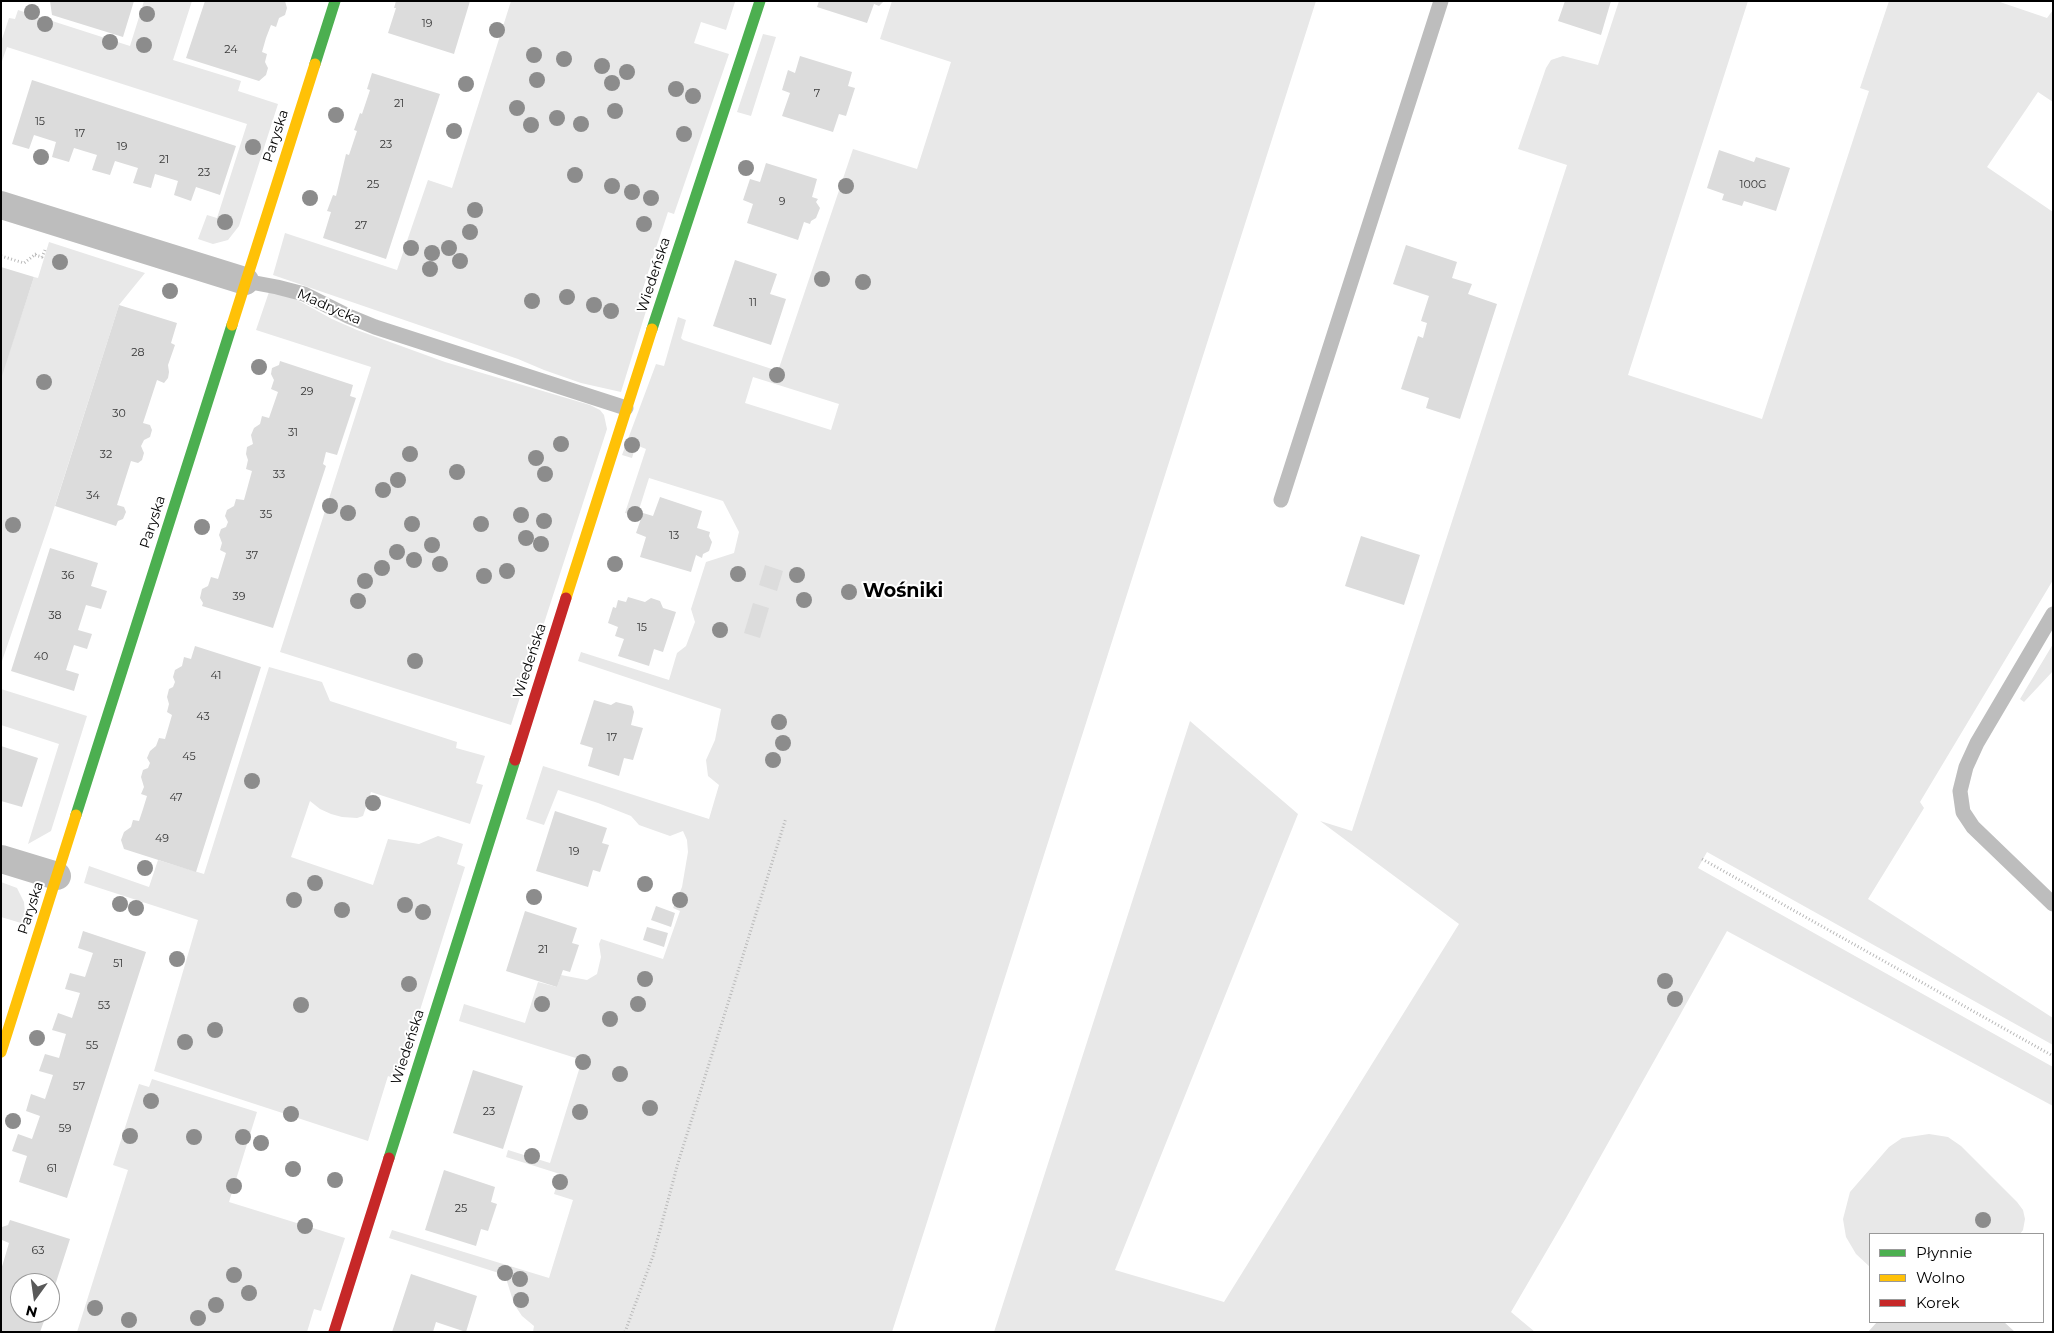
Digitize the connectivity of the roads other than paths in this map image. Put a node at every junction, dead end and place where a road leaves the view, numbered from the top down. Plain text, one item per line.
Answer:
1 (334, 1) edge
2 (760, 1) edge
3 (1441, 1) edge
4 (1, 204) edge
5 (245, 281) junction
6 (626, 408) junction
7 (1281, 500) dead end
8 (2053, 614) edge
9 (1, 858) edge
10 (57, 876) junction
11 (2053, 904) edge
12 (1, 1052) edge
13 (334, 1332) edge

1 - 5 street, Paryska
2 - 6 street, Wiedeńska
3 - 7 lane
4 - 5 street, Madrycka
5 - 6 lane, Madrycka
5 - 10 street, Paryska
6 - 13 street, Wiedeńska
8 - 11 lane
9 - 10 street
10 - 12 street, Paryska

